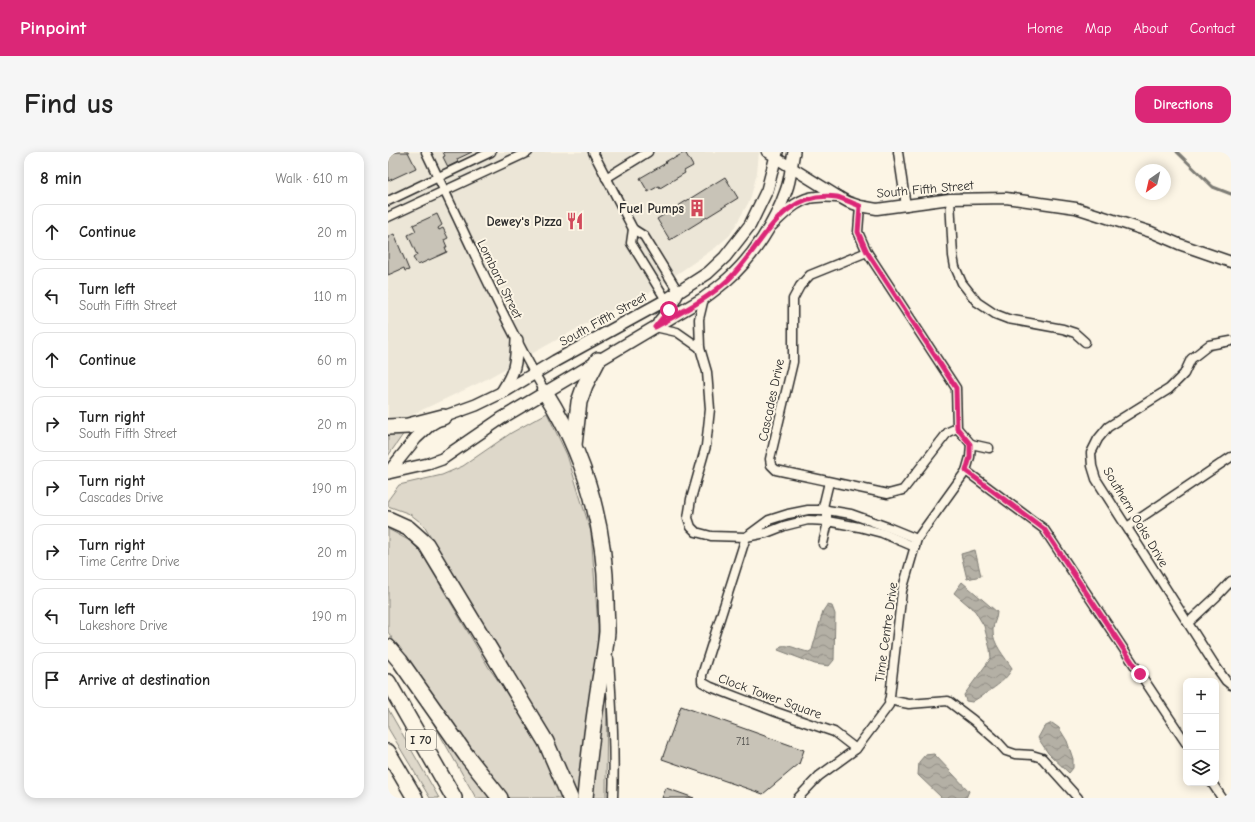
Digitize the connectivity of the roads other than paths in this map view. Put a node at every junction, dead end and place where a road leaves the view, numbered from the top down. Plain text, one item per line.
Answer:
1 (426, 152) edge
2 (491, 152) edge
3 (528, 152) edge
4 (593, 152) edge
5 (648, 152) edge
6 (766, 152) edge
7 (794, 152) edge
8 (898, 152) edge
9 (777, 155) edge
10 (791, 168) junction
11 (438, 177) junction
12 (606, 178) junction
13 (444, 190) junction
14 (839, 197) junction
15 (950, 199) junction
16 (388, 201) edge
17 (860, 206) junction
18 (906, 206) junction
19 (388, 217) edge
20 (633, 229) junction
21 (767, 230) junction
22 (867, 252) junction
23 (1231, 262) edge
24 (679, 293) junction
25 (704, 298) junction
26 (666, 300) junction
27 (655, 327) junction
28 (516, 340) junction
29 (1231, 341) edge
30 (1085, 342) dead end
31 (700, 348) junction
32 (598, 360) junction
33 (534, 373) junction
34 (502, 392) junction
35 (545, 392) junction
36 (443, 417) junction
37 (388, 427) edge
38 (957, 428) junction
39 (970, 444) junction
40 (574, 446) junction
41 (989, 448) dead end
42 (1231, 457) edge
43 (966, 471) junction
44 (388, 473) edge
45 (829, 482) junction
46 (827, 510) junction
47 (388, 519) edge
48 (827, 521) junction
49 (1127, 527) junction
50 (746, 537) junction
51 (916, 543) junction
52 (823, 544) dead end
53 (1231, 581) edge
54 (1188, 623) junction
55 (607, 632) junction
56 (388, 646) edge
57 (388, 682) edge
58 (1231, 685) edge
59 (889, 700) junction
60 (1183, 738) edge
61 (856, 749) junction
62 (388, 752) edge
63 (1214, 786) edge
64 (415, 798) edge
65 (454, 798) edge
66 (500, 798) edge
67 (570, 798) edge
68 (585, 798) edge
69 (613, 798) edge
70 (798, 798) edge
71 (1078, 798) edge
72 (1222, 798) edge

1 - 11 street, Lombard Street
2 - 11 street
3 - 13 street
4 - 12 street
5 - 12 street
6 - 9 street
7 - 10 main road
8 - 18 street
9 - 10 street, South Fifth Street
9 - 24 main road, South Fifth Street
10 - 14 street, South Fifth Street
10 - 21 main road, South Fifth Street
11 - 13 street, Lombard Street
11 - 16 street
12 - 20 street
13 - 19 street
13 - 28 street, Lombard Street
14 - 17 street, South Fifth Street
14 - 21 street
15 - 18 street, South Fifth Street
15 - 23 street, South Fifth Street
15 - 30 street
17 - 18 street, South Fifth Street
17 - 22 street
20 - 24 street
20 - 26 street
21 - 25 main road, South Fifth Street
22 - 38 street
22 - 45 street, Cascades Drive
24 - 26 main road, South Fifth Street
24 - 27 main road
25 - 27 main road, South Fifth Street
25 - 31 street
26 - 33 main road, South Fifth Street
27 - 31 street
27 - 32 main road, South Fifth Street
28 - 33 street, Lombard Street
28 - 34 main road
29 - 49 street, Southern Oaks Drive
31 - 50 street
32 - 35 main road, South Fifth Street
32 - 40 highway
33 - 34 main road, South Fifth Street
33 - 35 street, Lombard Street
34 - 36 main road, South Fifth Street
35 - 40 highway
35 - 44 main road, South Fifth Street
36 - 37 highway
36 - 44 main road, South Fifth Street
38 - 39 street
38 - 45 street, Cascades Drive
39 - 41 street
39 - 43 street, Time Centre Drive
40 - 55 highway
42 - 49 street
43 - 51 street, Time Centre Drive
43 - 60 street
45 - 46 street
46 - 48 street
46 - 50 street
46 - 51 street
47 - 67 highway
48 - 50 street
48 - 51 street
48 - 52 street
49 - 54 street, Southern Oaks Drive
50 - 61 street, Clock Tower Square
51 - 59 street, Time Centre Drive
53 - 54 street
54 - 58 street, Southern Oaks Drive
55 - 68 highway
55 - 69 street
56 - 66 highway
57 - 65 highway, I 70
59 - 61 street, Time Centre Drive
59 - 71 street
61 - 70 street, Time Centre Drive
62 - 64 highway, I 70
63 - 72 street

